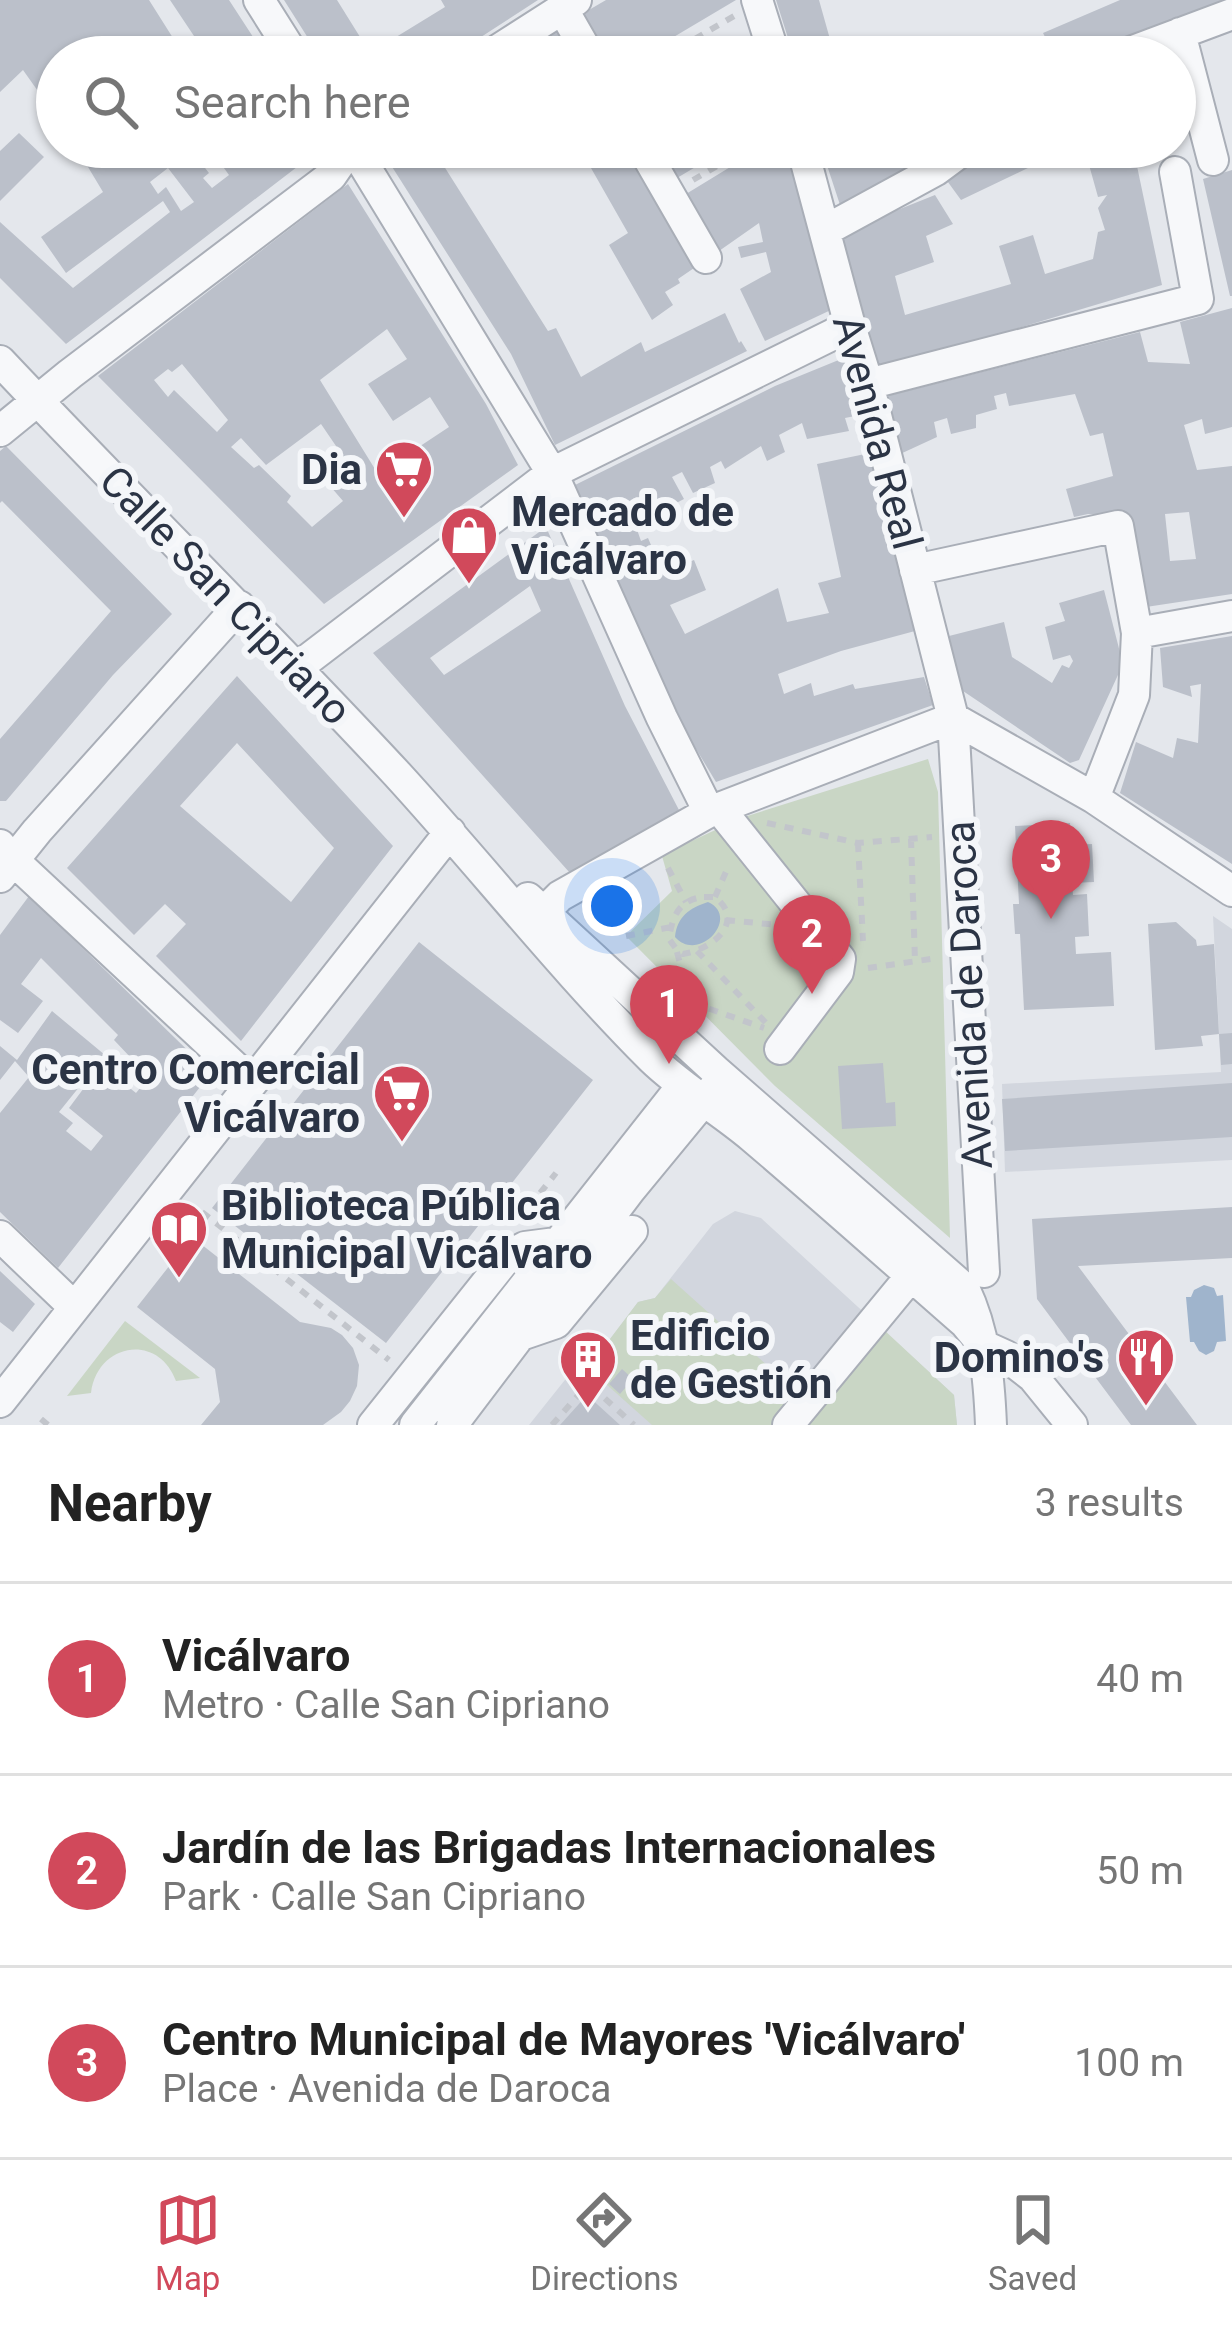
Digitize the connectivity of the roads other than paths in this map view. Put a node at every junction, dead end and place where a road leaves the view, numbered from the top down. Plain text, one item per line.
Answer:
1 (259, 0) edge
2 (758, 1) edge
3 (569, 4) edge
4 (1232, 14) edge
5 (1180, 32) junction
6 (282, 36) edge
7 (520, 36) edge
8 (582, 36) edge
9 (769, 36) edge
10 (1174, 36) edge
11 (1181, 36) edge
12 (1196, 80) edge
13 (1222, 158) edge
14 (337, 168) edge
15 (365, 168) edge
16 (654, 168) edge
17 (808, 168) edge
18 (938, 168) edge
19 (1175, 168) edge
20 (826, 230) junction
21 (706, 258) dead end
22 (850, 326) junction
23 (0, 361) edge
24 (868, 384) junction
25 (37, 399) junction
26 (0, 431) edge
27 (552, 473) junction
28 (915, 570) junction
29 (239, 606) junction
30 (1232, 616) edge
31 (1137, 633) junction
32 (298, 667) junction
33 (952, 718) junction
34 (1094, 798) junction
35 (714, 810) junction
36 (450, 832) junction
37 (4, 861) edge
38 (1232, 891) edge
39 (541, 925) junction
40 (780, 1049) dead end
41 (251, 1082) junction
42 (703, 1086) junction
43 (632, 1231) dead end
44 (0, 1236) edge
45 (556, 1243) junction
46 (984, 1271) dead end
47 (911, 1276) junction
48 (74, 1307) junction
49 (518, 1336) junction
50 (984, 1346) junction
51 (0, 1402) edge
52 (374, 1425) edge
53 (415, 1425) edge
54 (452, 1425) edge
55 (788, 1425) edge
56 (991, 1425) edge
57 (1072, 1425) edge

1 - 6 street
2 - 9 street
3 - 7 street
3 - 8 street
4 - 5 street
5 - 10 street
5 - 11 street
12 - 13 street
14 - 25 street
15 - 27 street
16 - 21 street
17 - 20 street, Avenida Real
18 - 20 street
19 - 24 street
20 - 22 street, Avenida Real
22 - 24 street, Avenida Real
22 - 27 street
23 - 25 street, Calle San Cipriano
24 - 28 street, Avenida Real
25 - 26 street
25 - 29 street, Calle San Cipriano
27 - 32 street
27 - 35 street
28 - 31 street
28 - 33 street, Avenida Real
29 - 32 street, Calle San Cipriano
29 - 37 street
30 - 31 street
31 - 34 street
32 - 36 street, Calle San Cipriano
33 - 34 street
33 - 35 street
33 - 46 street, Avenida de Daroca
34 - 38 street
35 - 39 street
35 - 40 street
36 - 39 street, Calle San Cipriano
36 - 41 street
37 - 41 street
39 - 42 street, Calle San Cipriano
41 - 48 street
42 - 45 street
42 - 47 street, Calle San Cipriano
42 - 49 street
42 - 50 street, Calle San Cipriano
43 - 49 street
44 - 48 street
45 - 52 street
45 - 53 street
47 - 50 street, Calle San Cipriano
47 - 55 street
48 - 51 street
49 - 54 street
50 - 56 street
50 - 57 street

